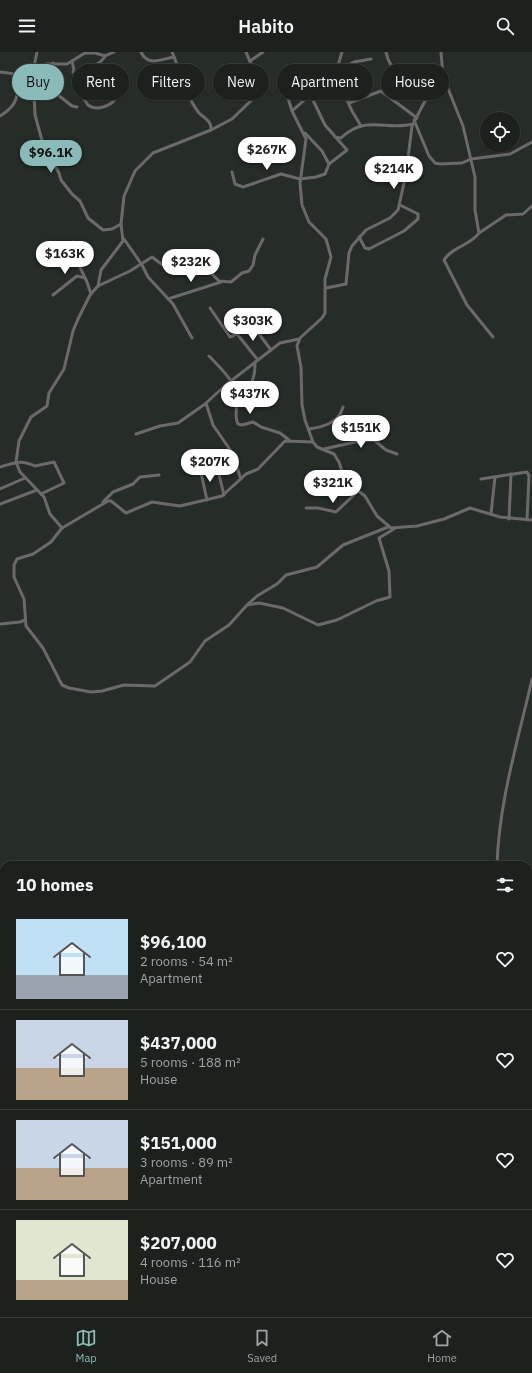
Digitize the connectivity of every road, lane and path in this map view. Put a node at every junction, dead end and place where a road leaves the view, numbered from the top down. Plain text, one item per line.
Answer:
1 (37, 52) edge
2 (82, 52) edge
3 (114, 52) edge
4 (141, 52) edge
5 (172, 52) edge
6 (246, 52) edge
7 (263, 52) edge
8 (342, 52) edge
9 (386, 52) edge
10 (441, 52) edge
11 (79, 56) junction
12 (106, 56) junction
13 (174, 57) junction
14 (371, 59) dead end
15 (72, 61) junction
16 (250, 61) junction
17 (34, 64) edge
18 (64, 64) edge
19 (72, 64) edge
20 (94, 64) edge
21 (339, 64) edge
22 (351, 64) edge
23 (391, 64) edge
24 (442, 64) edge
25 (0, 72) edge
26 (12, 74) edge
27 (449, 91) edge
28 (381, 92) edge
29 (17, 100) edge
30 (35, 100) edge
31 (64, 100) edge
32 (85, 100) edge
33 (289, 100) edge
34 (306, 100) edge
35 (313, 100) edge
36 (347, 100) edge
37 (393, 100) edge
38 (426, 100) edge
39 (114, 101) dead end
40 (348, 103) junction
41 (77, 107) dead end
42 (292, 112) junction
43 (0, 116) edge
44 (414, 120) junction
45 (361, 126) junction
46 (211, 130) junction
47 (303, 132) junction
48 (335, 137) junction
49 (532, 142) edge
50 (471, 159) junction
51 (329, 164) junction
52 (232, 172) dead end
53 (300, 179) junction
54 (400, 205) junction
55 (532, 206) edge
56 (121, 224) junction
57 (479, 233) junction
58 (359, 237) junction
59 (124, 239) junction
60 (263, 239) dead end
61 (74, 242) dead end
62 (142, 264) junction
63 (85, 278) junction
64 (220, 282) junction
65 (98, 286) junction
66 (326, 288) junction
67 (91, 294) junction
68 (52, 295) dead end
69 (168, 299) junction
70 (210, 308) dead end
71 (243, 312) dead end
72 (249, 322) junction
73 (237, 334) junction
74 (493, 337) dead end
75 (192, 338) dead end
76 (300, 338) junction
77 (271, 350) junction
78 (209, 356) dead end
79 (256, 361) junction
80 (230, 381) junction
81 (237, 392) junction
82 (205, 404) junction
83 (343, 407) dead end
84 (309, 429) junction
85 (136, 434) dead end
86 (289, 440) junction
87 (314, 442) junction
88 (322, 449) junction
89 (214, 454) dead end
90 (397, 454) dead end
91 (16, 462) junction
92 (0, 467) edge
93 (217, 468) junction
94 (511, 474) junction
95 (159, 475) dead end
96 (495, 477) junction
97 (25, 478) junction
98 (241, 479) junction
99 (482, 479) dead end
100 (0, 489) edge
101 (38, 490) junction
102 (358, 491) junction
103 (530, 492) edge
104 (42, 494) junction
105 (224, 495) junction
106 (207, 500) junction
107 (0, 504) edge
108 (102, 504) junction
109 (306, 508) dead end
110 (491, 514) junction
111 (509, 518) junction
112 (527, 520) junction
113 (532, 520) edge
114 (388, 527) junction
115 (62, 528) junction
116 (394, 529) junction
117 (247, 605) junction
118 (24, 620) junction
119 (0, 624) edge
120 (532, 679) edge
121 (497, 861) edge

1 - 17 street
2 - 11 street
3 - 12 street
4 - 13 street
5 - 13 street
6 - 16 street
7 - 16 street
8 - 21 street
9 - 23 street
10 - 24 street
11 - 12 street
11 - 15 street
12 - 20 street
13 - 46 street
14 - 22 street
15 - 18 street
15 - 19 street
16 - 46 street
25 - 26 street
27 - 50 street
28 - 40 street
29 - 43 street
30 - 56 street
31 - 41 street
32 - 39 street
33 - 42 street
34 - 42 street
35 - 48 street
36 - 40 street
37 - 44 street
38 - 44 street
40 - 45 street
42 - 47 street
44 - 45 street
44 - 50 street
44 - 54 street
45 - 48 street
46 - 56 street
47 - 51 street
47 - 53 street
48 - 51 street
49 - 50 street
50 - 57 street
51 - 53 street
52 - 53 street
53 - 66 street
54 - 58 street
54 - 58 street
55 - 57 street
56 - 59 street
57 - 74 street
58 - 66 street
59 - 62 street
59 - 65 street
60 - 64 street
61 - 63 street
62 - 64 street
62 - 65 street
62 - 69 street
63 - 67 street
63 - 68 street
64 - 69 street
65 - 67 street
66 - 76 street
67 - 91 street
69 - 75 street
70 - 73 street
71 - 72 street
72 - 73 street
72 - 77 street
73 - 79 street
76 - 77 street
76 - 84 street
77 - 79 street
78 - 80 street
79 - 80 street
79 - 81 street
80 - 81 street
80 - 82 street
81 - 86 street
82 - 85 street
82 - 98 street
83 - 84 street
84 - 87 street
86 - 87 street
86 - 98 street
87 - 88 street
88 - 90 street
88 - 102 street
89 - 93 street
91 - 92 street
91 - 97 street
91 - 104 street
93 - 105 street
93 - 106 street
94 - 96 street
94 - 103 street
94 - 111 street
95 - 108 street
96 - 99 street
96 - 110 street
97 - 100 street
97 - 101 street
98 - 105 street
101 - 104 street
101 - 107 street
102 - 109 street
102 - 114 street
103 - 112 street
104 - 115 street
105 - 106 street
106 - 108 street
108 - 115 street
110 - 111 street
110 - 116 street
111 - 112 street
112 - 113 street
114 - 116 street
114 - 117 street
115 - 118 street
116 - 117 street
117 - 118 street
118 - 119 street
120 - 121 street

